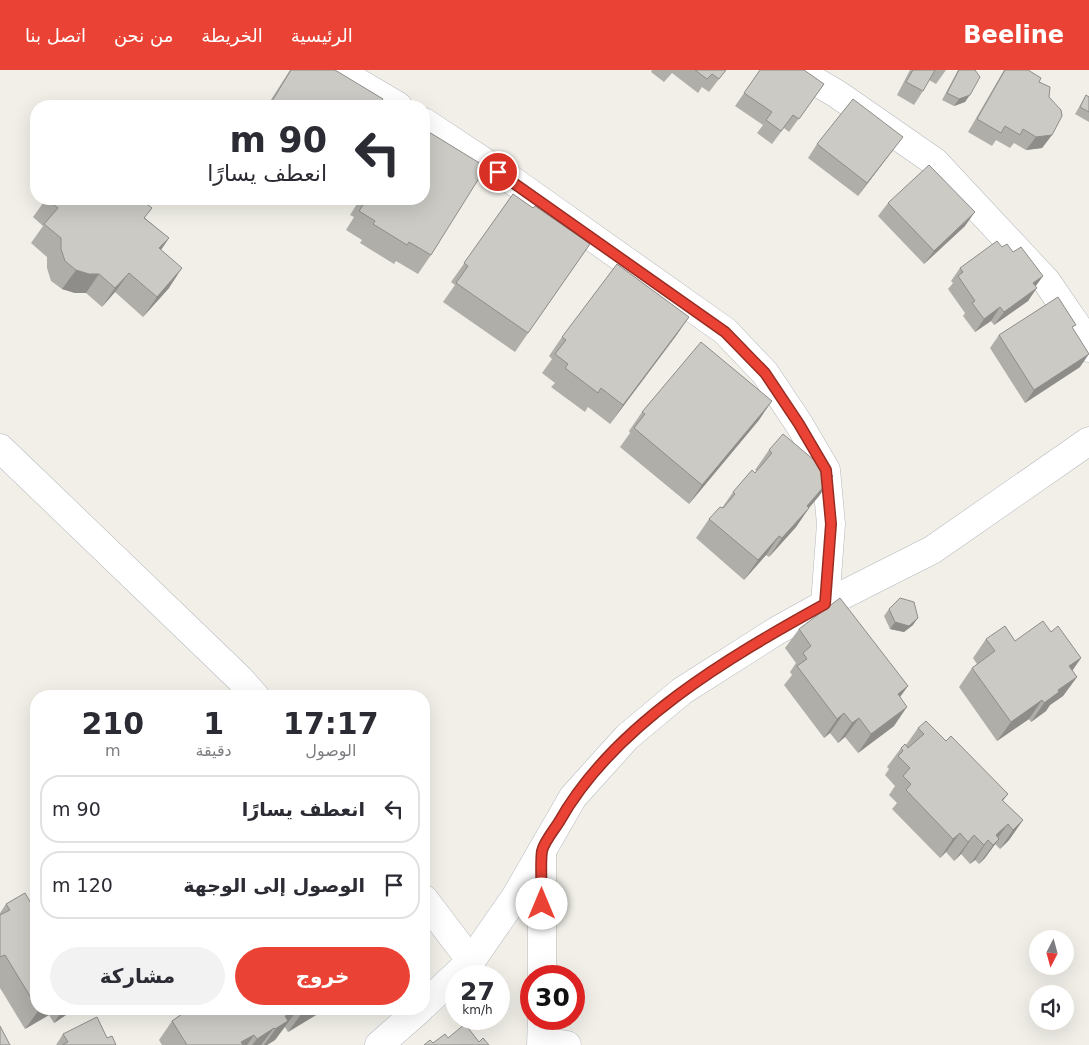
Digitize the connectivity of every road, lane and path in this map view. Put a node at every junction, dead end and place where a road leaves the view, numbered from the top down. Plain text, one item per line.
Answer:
1 (337, 70) edge
2 (796, 70) edge
3 (388, 100) edge
4 (430, 126) edge
5 (1089, 348) edge
6 (1089, 441) edge
7 (0, 448) edge
8 (825, 604) junction
9 (250, 690) edge
10 (542, 851) junction
11 (430, 907) edge
12 (471, 961) junction
13 (542, 965) edge
14 (430, 999) edge
15 (413, 1015) edge
16 (379, 1045) edge

1 - 3 street
2 - 5 street
4 - 8 street
6 - 8 street
7 - 9 street
8 - 10 street
10 - 12 street
10 - 13 street
11 - 12 street
12 - 14 street
15 - 16 street

